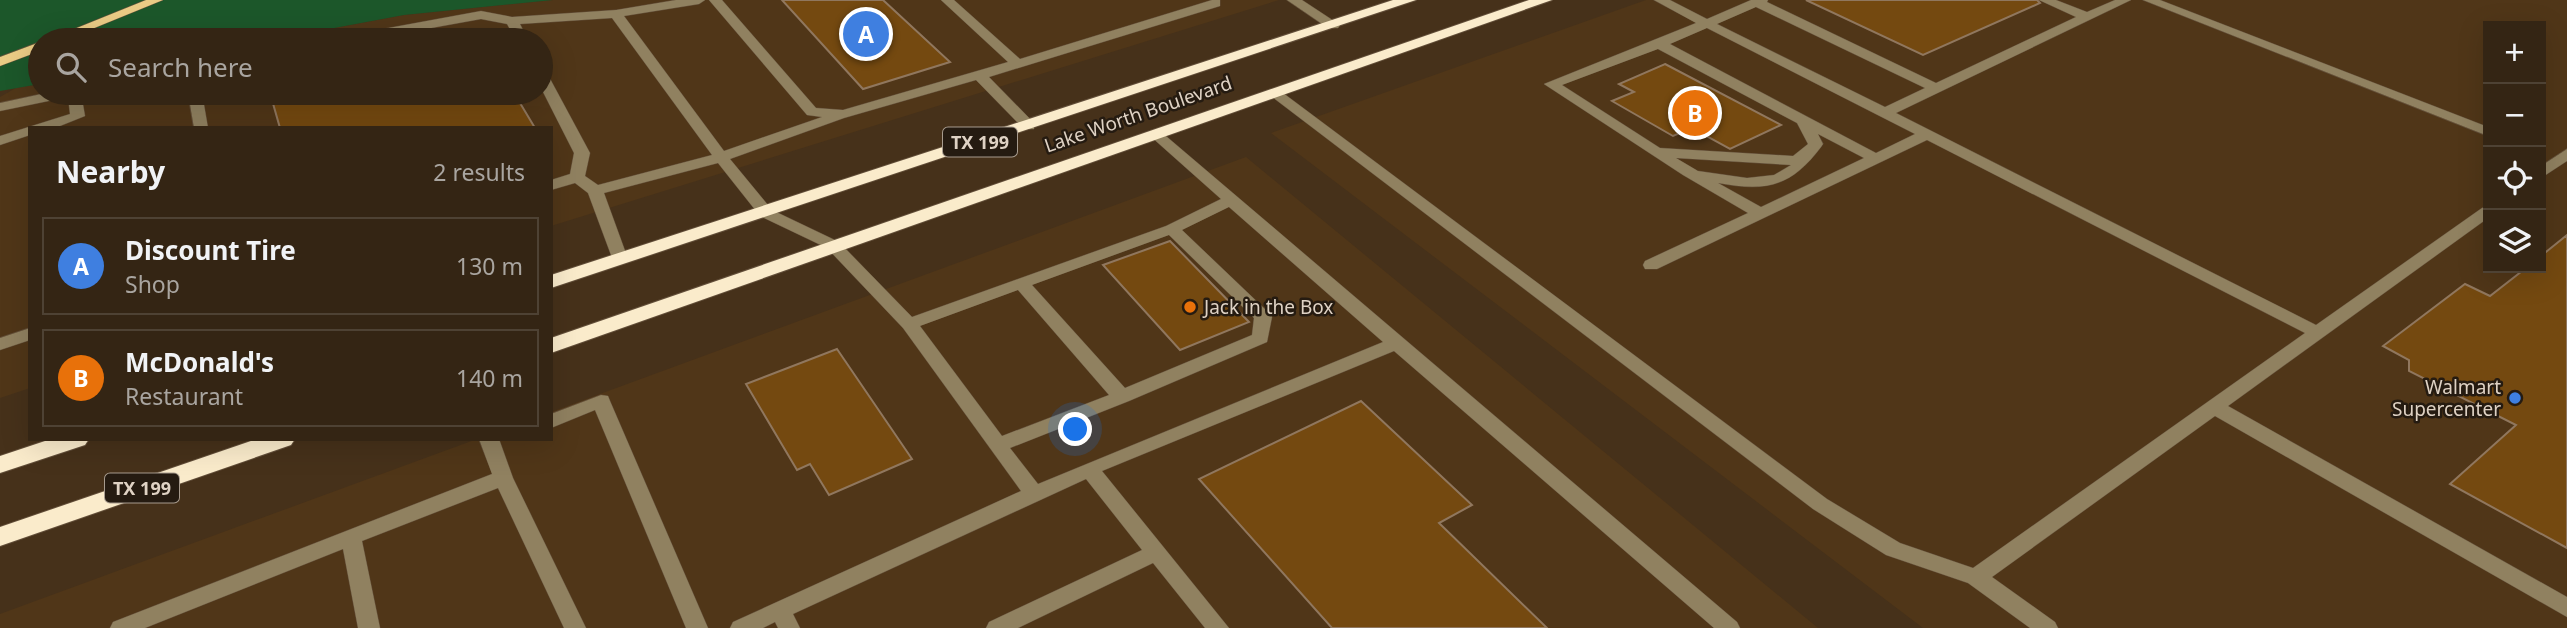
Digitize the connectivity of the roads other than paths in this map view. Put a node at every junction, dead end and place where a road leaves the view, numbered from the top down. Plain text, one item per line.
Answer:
1 (157, 0) edge
2 (699, 0) edge
3 (715, 0) edge
4 (947, 0) edge
5 (1293, 0) edge
6 (1408, 0) edge
7 (1660, 0) edge
8 (2045, 0) edge
9 (2125, 0) edge
10 (2148, 0) edge
11 (1218, 1) edge
12 (1541, 1) edge
13 (1759, 1) edge
14 (616, 14) junction
15 (2087, 17) junction
16 (512, 21) junction
17 (1708, 24) junction
18 (1333, 25) junction
19 (85, 28) edge
20 (410, 28) edge
21 (516, 28) edge
22 (1659, 44) junction
23 (28, 51) edge
24 (0, 62) edge
25 (1018, 64) junction
26 (979, 75) junction
27 (1936, 88) junction
28 (1274, 93) junction
29 (553, 98) edge
30 (28, 101) edge
31 (197, 105) edge
32 (0, 107) edge
33 (1884, 113) junction
34 (844, 114) junction
35 (1803, 119) junction
36 (81, 122) edge
37 (53, 126) edge
38 (201, 126) edge
39 (1029, 126) junction
40 (2483, 130) edge
41 (28, 132) edge
42 (1155, 134) junction
43 (1927, 134) junction
44 (0, 141) edge
45 (1816, 144) junction
46 (1656, 152) junction
47 (720, 157) junction
48 (2563, 157) edge
49 (1876, 159) junction
50 (2546, 169) edge
51 (1688, 172) junction
52 (577, 177) junction
53 (553, 184) edge
54 (596, 191) junction
55 (1231, 200) junction
56 (766, 213) junction
57 (1762, 214) junction
58 (2483, 215) edge
59 (1172, 229) junction
60 (833, 245) junction
61 (620, 259) junction
62 (1651, 265) dead end
63 (553, 281) edge
64 (1021, 283) junction
65 (909, 324) junction
66 (2318, 333) junction
67 (28, 335) edge
68 (1396, 343) junction
69 (0, 344) edge
70 (553, 345) edge
71 (1122, 397) junction
72 (2214, 407) junction
73 (553, 420) edge
74 (71, 441) edge
75 (277, 441) edge
76 (496, 441) edge
77 (998, 445) junction
78 (0, 465) edge
79 (1089, 469) junction
80 (503, 478) junction
81 (1034, 494) junction
82 (0, 537) edge
83 (351, 537) junction
84 (1157, 552) junction
85 (1976, 577) junction
86 (2567, 608) edge
87 (785, 619) edge
88 (121, 628) edge
89 (369, 628) edge
90 (575, 628) edge
91 (697, 628) edge
92 (741, 628) edge
93 (997, 628) edge
94 (1218, 628) edge
95 (1729, 628) edge
96 (2047, 628) edge

1 - 19 main road
2 - 14 lane
3 - 34 lane
4 - 25 lane
5 - 18 lane
6 - 18 highway, Lake Worth Boulevard / TX 199
7 - 17 lane
8 - 15 lane
9 - 15 lane
10 - 40 lane
11 - 25 lane
12 - 28 highway, Lake Worth Boulevard / TX 199
13 - 17 lane
13 - 27 lane
14 - 16 lane
14 - 47 lane
15 - 27 lane
16 - 20 lane
16 - 21 lane
17 - 22 lane
17 - 33 lane
18 - 39 highway, Lake Worth Boulevard / TX 199
22 - 35 lane
22 - 46 lane
23 - 24 main road
25 - 26 lane
26 - 34 lane
26 - 39 lane
27 - 33 lane
28 - 42 highway, Lake Worth Boulevard / TX 199
28 - 85 lane
29 - 52 lane
30 - 32 lane
31 - 38 lane
33 - 43 lane
34 - 47 lane
35 - 45 lane
35 - 49 lane
36 - 37 lane
39 - 56 highway, Lake Worth Boulevard / TX 199
41 - 44 lane
42 - 55 lane
42 - 60 highway, Lake Worth Boulevard / TX 199
43 - 49 lane
43 - 66 lane
45 - 46 lane
45 - 51 lane
46 - 51 lane
47 - 54 lane
47 - 56 lane
48 - 50 lane
49 - 57 lane
51 - 57 lane
52 - 53 lane
52 - 54 lane
54 - 61 lane
55 - 59 lane
55 - 68 lane
56 - 60 lane
56 - 61 highway, Lake Worth Boulevard / TX 199
57 - 62 lane
58 - 66 lane
59 - 64 lane
59 - 71 lane
60 - 65 lane
60 - 70 highway, Lake Worth Boulevard / TX 199
61 - 63 highway, Lake Worth Boulevard / TX 199
64 - 65 lane
64 - 71 lane
65 - 77 lane
66 - 72 lane
67 - 69 lane
68 - 79 lane
68 - 95 lane
71 - 77 lane
72 - 85 lane
72 - 86 lane
73 - 91 lane
74 - 78 highway
75 - 82 highway, TX 199
76 - 80 lane
77 - 81 lane
79 - 81 lane
79 - 84 lane
80 - 83 lane
80 - 90 lane
81 - 87 lane
83 - 88 lane
83 - 89 lane
84 - 93 lane
84 - 94 lane
85 - 96 lane
87 - 92 lane

